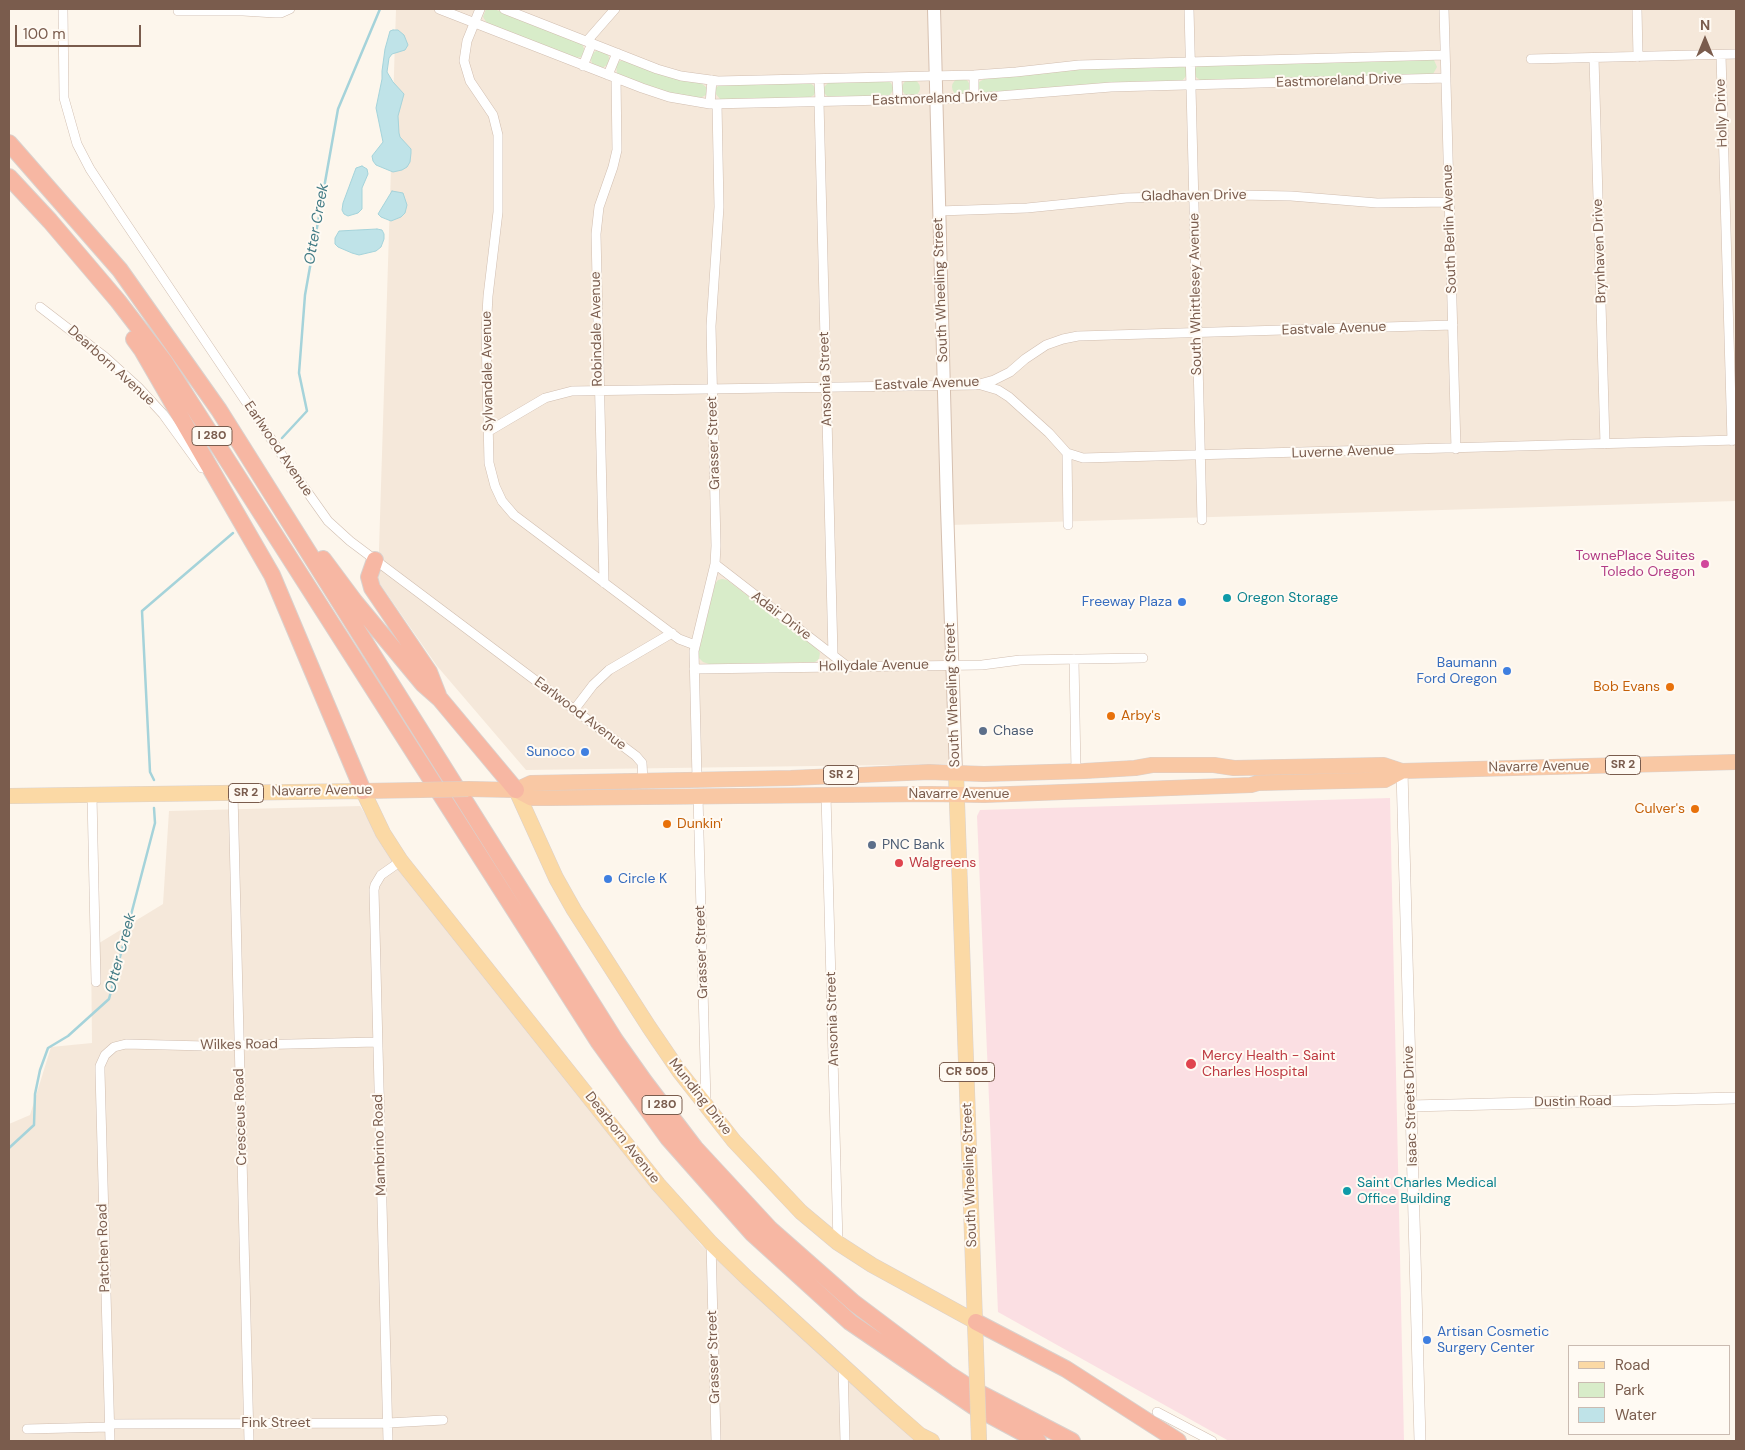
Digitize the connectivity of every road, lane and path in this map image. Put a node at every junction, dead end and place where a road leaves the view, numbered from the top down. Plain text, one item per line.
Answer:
1 (62, 9) edge
2 (290, 9) edge
3 (440, 9) edge
4 (480, 9) edge
5 (504, 9) edge
6 (615, 9) edge
7 (934, 9) edge
8 (1189, 9) edge
9 (1444, 9) edge
10 (1637, 9) edge
11 (178, 10) edge
12 (475, 22) junction
13 (590, 42) junction
14 (617, 54) junction
15 (1736, 54) edge
16 (1445, 55) junction
17 (1721, 55) junction
18 (1638, 57) junction
19 (1594, 58) junction
20 (1531, 60) dead end
21 (1190, 62) junction
22 (583, 66) junction
23 (974, 75) junction
24 (612, 77) junction
25 (898, 77) junction
26 (936, 77) junction
27 (1446, 78) junction
28 (820, 79) junction
29 (712, 80) junction
30 (1191, 84) junction
31 (974, 98) junction
32 (898, 100) junction
33 (936, 100) junction
34 (819, 102) junction
35 (714, 104) junction
36 (9, 143) edge
37 (9, 177) edge
38 (1194, 196) junction
39 (1449, 202) junction
40 (939, 211) junction
41 (50, 221) junction
42 (40, 306) dead end
43 (1453, 325) junction
44 (1197, 332) junction
45 (976, 384) junction
46 (943, 385) junction
47 (826, 387) junction
48 (713, 389) junction
49 (599, 390) junction
50 (489, 431) junction
51 (1734, 440) edge
52 (1605, 444) junction
53 (1456, 448) junction
54 (1067, 453) junction
55 (1201, 456) junction
56 (255, 470) junction
57 (1202, 520) dead end
58 (1068, 525) dead end
59 (246, 529) junction
60 (375, 560) junction
61 (714, 564) junction
62 (604, 583) junction
63 (672, 633) junction
64 (695, 645) junction
65 (833, 655) junction
66 (1143, 658) dead end
67 (1074, 659) junction
68 (952, 665) junction
69 (848, 667) junction
70 (694, 669) junction
71 (440, 699) junction
72 (574, 710) junction
73 (1736, 762) edge
74 (1205, 766) junction
75 (1326, 766) junction
76 (1402, 771) junction
77 (1076, 772) junction
78 (956, 773) junction
79 (666, 779) junction
80 (696, 779) junction
81 (642, 781) junction
82 (1258, 783) junction
83 (516, 790) junction
84 (363, 791) junction
85 (1084, 791) junction
86 (233, 793) junction
87 (826, 794) junction
88 (957, 794) junction
89 (92, 795) junction
90 (9, 796) edge
91 (698, 796) junction
92 (642, 797) junction
93 (573, 798) junction
94 (401, 861) junction
95 (96, 982) dead end
96 (377, 1042) junction
97 (239, 1045) junction
98 (105, 1055) joint
99 (1736, 1098) edge
100 (1410, 1106) junction
101 (707, 1108) junction
102 (710, 1243) junction
103 (838, 1243) junction
104 (976, 1322) junction
105 (843, 1366) junction
106 (1157, 1412) dead end
107 (444, 1420) dead end
108 (388, 1423) junction
109 (249, 1424) junction
110 (109, 1426) junction
111 (27, 1429) dead end
112 (110, 1441) edge
113 (250, 1441) edge
114 (388, 1441) edge
115 (716, 1441) edge
116 (845, 1441) edge
117 (932, 1441) edge
118 (979, 1441) edge
119 (1038, 1441) edge
120 (1072, 1441) edge
121 (1178, 1441) edge
122 (1212, 1441) edge
123 (1420, 1441) edge

1 - 60 street, Earlwood Avenue
2 - 11 street
3 - 12 street, Eastmoreland Drive
4 - 12 street, Sylvandale Avenue
5 - 13 street, Eastmoreland Drive
6 - 13 street
7 - 26 main road, South Wheeling Street
8 - 21 street, South Whittlesey Avenue
9 - 16 street, South Berlin Avenue
10 - 18 street
12 - 22 street, Eastmoreland Drive
12 - 50 street, Sylvandale Avenue
13 - 14 street, Eastmoreland Drive
13 - 22 street
14 - 24 street
14 - 29 street, Eastmoreland Drive
15 - 17 street
16 - 21 street, Eastmoreland Drive
16 - 27 street, South Berlin Avenue
17 - 18 street
17 - 51 street, Holly Drive
18 - 19 street
19 - 20 street
19 - 52 street, Brynhaven Drive
21 - 23 street, Eastmoreland Drive
21 - 30 street, South Whittlesey Avenue
22 - 24 street, Eastmoreland Drive
23 - 26 street, Eastmoreland Drive
23 - 31 street
24 - 35 street, Eastmoreland Drive
24 - 49 street, Robindale Avenue
25 - 26 street, Eastmoreland Drive
25 - 28 street, Eastmoreland Drive
25 - 32 street
26 - 33 main road, South Wheeling Street
27 - 30 street, Eastmoreland Drive
27 - 39 street, South Berlin Avenue
28 - 29 street, Eastmoreland Drive
28 - 34 street, Ansonia Street
29 - 35 street, Grasser Street
30 - 31 street, Eastmoreland Drive
30 - 38 street, South Whittlesey Avenue
31 - 33 street, Eastmoreland Drive
32 - 33 street, Eastmoreland Drive
32 - 34 street, Eastmoreland Drive
33 - 40 main road, South Wheeling Street
34 - 35 street, Eastmoreland Drive
34 - 47 street, Ansonia Street
35 - 48 street, Grasser Street
36 - 56 highway, I 280
37 - 41 highway, I 280
38 - 39 street, Gladhaven Drive
38 - 40 street, Gladhaven Drive
38 - 44 street, South Whittlesey Avenue
39 - 43 street, South Berlin Avenue
40 - 46 main road, South Wheeling Street
41 - 59 highway
41 - 119 highway, I 280
42 - 59 street, Dearborn Avenue
43 - 44 street, Eastvale Avenue
43 - 53 street, South Berlin Avenue
44 - 45 street, Eastvale Avenue
44 - 55 street, South Whittlesey Avenue
45 - 46 street, Eastvale Avenue
45 - 54 street
46 - 47 street, Eastvale Avenue
46 - 68 main road, South Wheeling Street
47 - 48 street, Eastvale Avenue
47 - 65 street, Ansonia Street
48 - 49 street, Eastvale Avenue
48 - 61 street, Grasser Street
49 - 50 street, Eastvale Avenue
49 - 62 street, Robindale Avenue
50 - 62 street, Sylvandale Avenue
51 - 52 street, Luverne Avenue
52 - 53 street, Luverne Avenue
53 - 55 street, Luverne Avenue
54 - 55 street, Luverne Avenue
54 - 58 street
55 - 57 street, South Whittlesey Avenue
56 - 71 highway
56 - 120 highway, I 280
59 - 84 highway
60 - 71 highway
60 - 72 street, Earlwood Avenue
61 - 64 street, Grasser Street
61 - 65 street, Adair Drive
62 - 63 street, Sylvandale Avenue
63 - 64 street, Sylvandale Avenue
63 - 72 street
64 - 70 street, Grasser Street
65 - 69 street, Adair Drive
66 - 67 street, Hollydale Avenue
67 - 68 street, Hollydale Avenue
67 - 77 street
68 - 69 street, Hollydale Avenue
68 - 78 main road, South Wheeling Street
69 - 70 street, Hollydale Avenue
70 - 80 street, Grasser Street
71 - 83 highway
72 - 81 street, Earlwood Avenue
73 - 76 highway, Navarre Avenue / SR 2
74 - 75 highway, Navarre Avenue / SR 2
74 - 77 highway, Navarre Avenue / SR 2
74 - 85 highway
75 - 76 highway, Navarre Avenue / SR 2
75 - 82 highway
76 - 82 highway, Navarre Avenue / SR 2
76 - 100 street, Isaac Streets Drive
77 - 78 highway, Navarre Avenue / SR 2
78 - 80 highway, Navarre Avenue / SR 2
78 - 88 main road, South Wheeling Street / CR 505
79 - 80 highway, Navarre Avenue / SR 2
79 - 81 highway, Navarre Avenue / SR 2
79 - 93 highway
80 - 92 highway
81 - 83 highway, Navarre Avenue / SR 2
82 - 85 highway, Navarre Avenue / SR 2
83 - 84 highway, Navarre Avenue / SR 2, bridge
83 - 93 highway, Navarre Avenue / SR 2
83 - 101 main road, Munding Drive
84 - 86 main road, Navarre Avenue / SR 2
84 - 94 main road, Dearborn Avenue
85 - 88 highway, Navarre Avenue / SR 2
86 - 89 main road, Navarre Avenue / SR 2
86 - 97 street, Cresceus Road
87 - 88 highway, Navarre Avenue / SR 2
87 - 91 highway, Navarre Avenue / SR 2
87 - 103 street, Ansonia Street
88 - 104 main road, South Wheeling Street / CR 505
89 - 90 main road, Navarre Avenue / SR 2
89 - 95 street
91 - 92 highway, Navarre Avenue / SR 2
91 - 101 street, Grasser Street
92 - 93 highway, Navarre Avenue / SR 2
94 - 96 street, Mambrino Road
94 - 102 main road, Dearborn Avenue
96 - 97 street, Wilkes Road
96 - 108 street, Mambrino Road
97 - 98 street, Wilkes Road
97 - 109 street, Cresceus Road
98 - 110 street, Patchen Road
99 - 100 street, Dustin Road
100 - 123 street, Isaac Streets Drive
101 - 103 main road, Munding Drive
102 - 105 main road, Dearborn Avenue
102 - 115 street, Grasser Street
103 - 104 main road, Munding Drive
104 - 118 main road, South Wheeling Street / CR 505, bridge
104 - 121 highway
105 - 116 street
105 - 117 main road, Dearborn Avenue
106 - 122 street
107 - 108 street, Fink Street
108 - 109 street, Fink Street
108 - 114 street, Mambrino Road
109 - 110 street, Fink Street
109 - 113 street, Cresceus Road
110 - 111 street, Fink Street
110 - 112 street, Patchen Road

